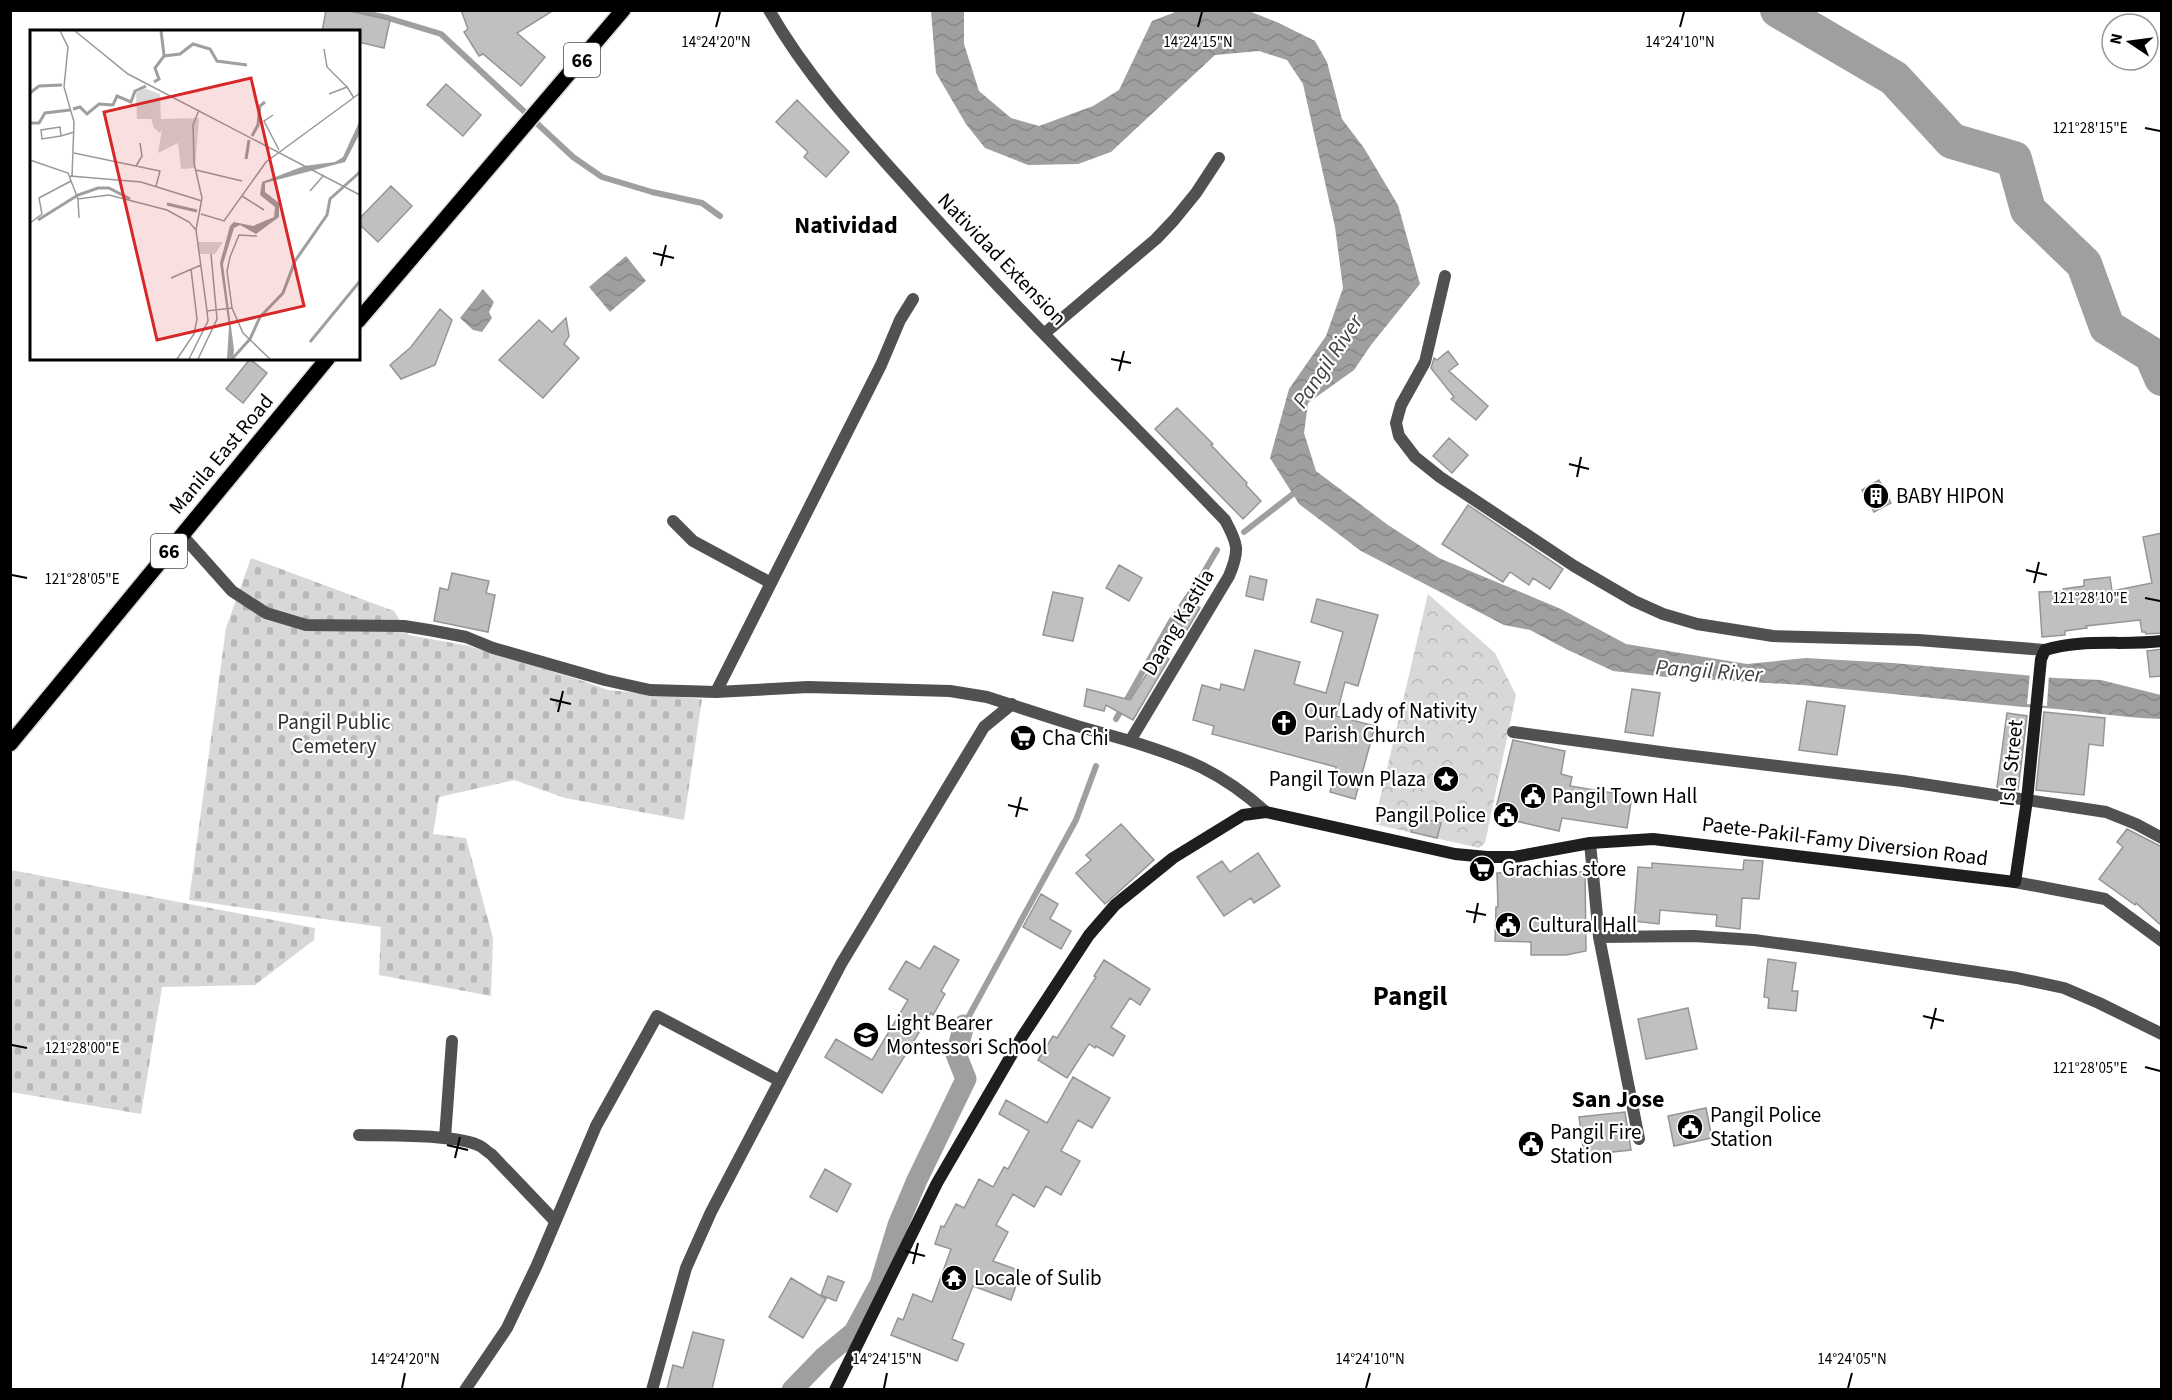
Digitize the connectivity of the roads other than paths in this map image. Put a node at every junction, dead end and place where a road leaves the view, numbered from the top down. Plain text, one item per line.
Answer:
1 (623, 10) edge
2 (770, 10) edge
3 (1219, 158) dead end
4 (1445, 276) dead end
5 (913, 299) dead end
6 (360, 319) edge
7 (1045, 333) junction
8 (326, 360) edge
9 (1225, 519) joint
10 (673, 521) dead end
11 (182, 535) junction
12 (771, 583) junction
13 (2162, 641) edge
14 (2045, 650) junction
15 (716, 692) junction
16 (1012, 704) junction
17 (1513, 732) dead end
18 (1130, 741) junction
19 (10, 744) edge
20 (2027, 800) junction
21 (1266, 812) junction
22 (2162, 838) edge
23 (1590, 843) junction
24 (2015, 882) junction
25 (1599, 937) junction
26 (2162, 941) edge
27 (2162, 1034) edge
28 (452, 1041) dead end
29 (780, 1081) junction
30 (359, 1135) dead end
31 (444, 1138) junction
32 (1639, 1139) dead end
33 (555, 1221) junction
34 (465, 1389) edge
35 (652, 1389) edge
36 (835, 1389) edge

1 - 6 main road, 66
2 - 7 street, Natividad Extension
3 - 7 street
4 - 14 street
5 - 12 street
7 - 9 street, Natividad Extension
8 - 11 main road, Manila East Road / 66
9 - 18 street, Daang Kastila
10 - 12 street
11 - 15 street
11 - 19 main road, Manila East Road / 66
12 - 15 street
13 - 14 main road
14 - 20 main road, Isla Street
15 - 16 street
16 - 18 street
16 - 29 street
17 - 20 street
18 - 21 street
20 - 22 street
20 - 24 main road, Isla Street
21 - 23 main road, Paete-Pakil-Famy Diversion Road
21 - 36 main road, Paete-Pakil-Famy Diversion Road
23 - 24 main road, Paete-Pakil-Famy Diversion Road
23 - 25 street
24 - 26 street
25 - 27 street
25 - 32 street
28 - 31 street
29 - 33 street
29 - 35 street
30 - 31 street
31 - 33 street
33 - 34 street

